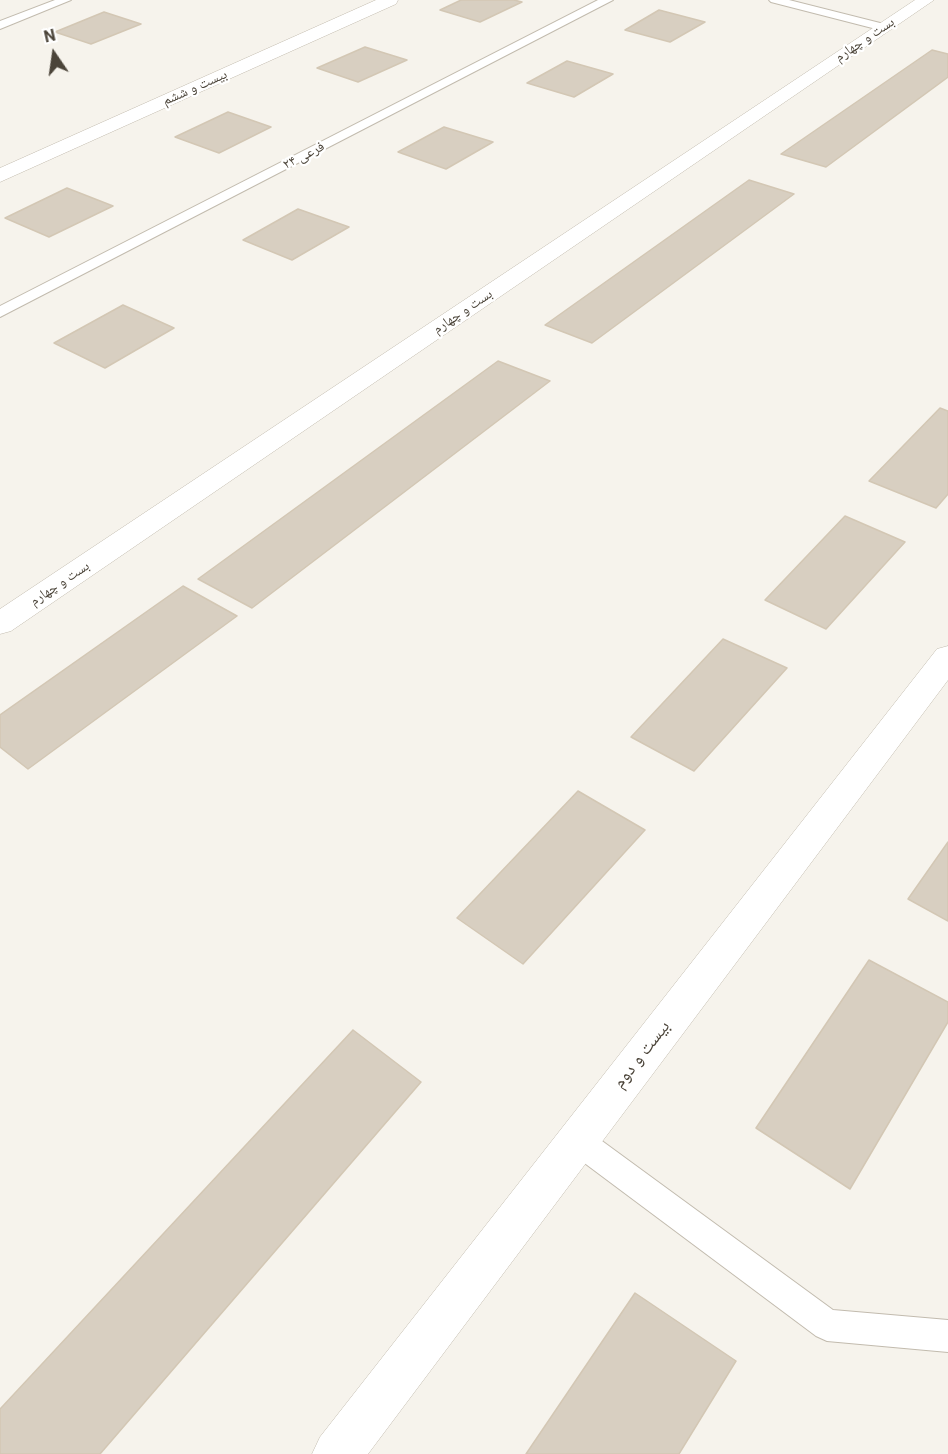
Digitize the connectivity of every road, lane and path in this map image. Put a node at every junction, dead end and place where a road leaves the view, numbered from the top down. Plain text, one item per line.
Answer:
1 (65, 0) edge
2 (390, 0) edge
3 (607, 0) edge
4 (775, 0) edge
5 (925, 2) edge
6 (0, 25) edge
7 (884, 27) junction
8 (0, 176) edge
9 (0, 312) edge
10 (0, 624) edge
11 (948, 657) edge
12 (577, 1140) junction
13 (948, 1336) edge
14 (337, 1454) edge

1 - 6 lane
2 - 8 street, بیست و ششم
3 - 9 lane, فرعی ۲۴
4 - 7 lane
5 - 7 street, بست و چهارم
7 - 10 street, بست و چهارم
11 - 12 street, بیست و دوم
12 - 13 lane
12 - 14 street, بیست و دوم

